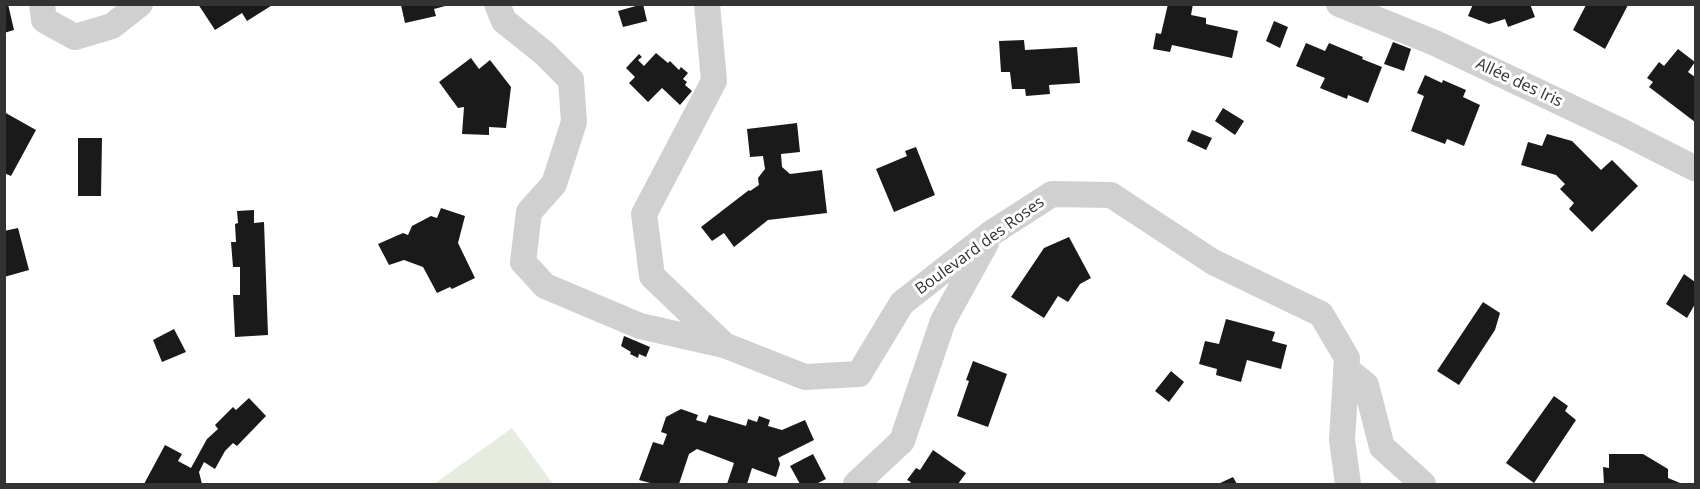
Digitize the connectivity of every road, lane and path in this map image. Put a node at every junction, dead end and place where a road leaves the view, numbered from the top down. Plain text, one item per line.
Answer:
1 (42, 4) edge
2 (140, 4) edge
3 (497, 4) edge
4 (707, 4) edge
5 (1339, 4) edge
6 (1695, 170) edge
7 (990, 234) junction
8 (724, 345) junction
9 (1346, 369) junction
10 (856, 484) edge
11 (1348, 484) edge
12 (1423, 484) edge

1 - 2 street
3 - 8 street
4 - 8 street, Boulevard des Roses
5 - 6 street, Allée des Iris
7 - 8 street, Boulevard des Roses
7 - 9 street, Boulevard des Roses
7 - 10 street
9 - 11 street, Boulevard des Roses
9 - 12 street

